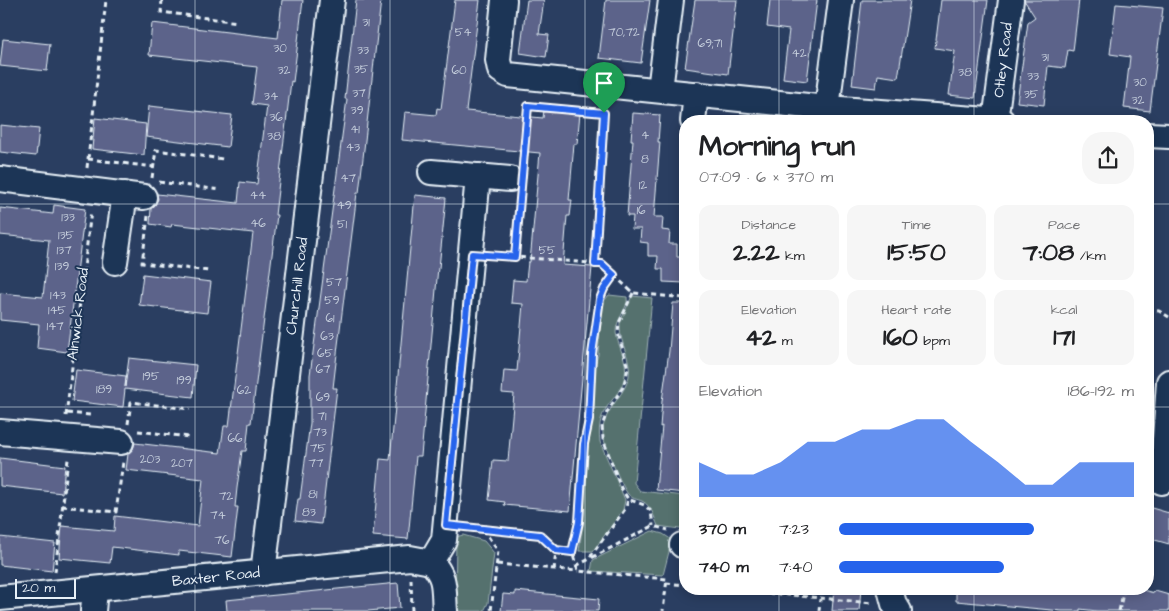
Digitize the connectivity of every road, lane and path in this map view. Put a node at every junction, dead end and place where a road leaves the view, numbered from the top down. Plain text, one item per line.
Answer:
1 (106, 0) edge
2 (162, 0) edge
3 (332, 0) edge
4 (504, 0) edge
5 (671, 0) edge
6 (841, 0) edge
7 (1011, 0) edge
8 (238, 22) dead end
9 (660, 90) junction
10 (696, 94) junction
11 (591, 105) dead end
12 (827, 108) junction
13 (604, 113) junction
14 (694, 115) edge
15 (920, 115) edge
16 (1000, 115) edge
17 (156, 150) dead end
18 (88, 159) junction
19 (223, 159) dead end
20 (154, 167) dead end
21 (431, 172) dead end
22 (478, 176) junction
23 (0, 179) edge
24 (518, 179) junction
25 (90, 190) junction
26 (221, 190) dead end
27 (140, 191) junction
28 (472, 254) junction
29 (515, 257) junction
30 (115, 262) dead end
31 (142, 263) dead end
32 (595, 264) junction
33 (209, 271) dead end
34 (614, 275) junction
35 (633, 293) junction
36 (679, 297) edge
37 (1154, 311) edge
38 (1169, 317) edge
39 (1169, 382) edge
40 (131, 402) dead end
41 (190, 409) dead end
42 (0, 432) edge
43 (128, 436) joint
44 (189, 437) dead end
45 (68, 438) junction
46 (1160, 482) edge
47 (628, 499) junction
48 (62, 506) junction
49 (116, 512) dead end
50 (446, 525) junction
51 (653, 526) junction
52 (483, 529) junction
53 (679, 540) edge
54 (556, 550) junction
55 (572, 552) junction
56 (590, 557) junction
57 (420, 560) junction
58 (496, 564) junction
59 (576, 566) junction
60 (554, 570) junction
61 (578, 571) junction
62 (263, 573) junction
63 (666, 583) junction
64 (679, 584) edge
65 (52, 593) junction
66 (790, 595) edge
67 (1123, 595) edge
68 (0, 598) edge
69 (820, 599) junction
70 (94, 600) edge
71 (894, 601) edge
72 (412, 611) edge
73 (445, 611) edge
74 (492, 611) edge
75 (663, 611) edge
76 (819, 611) edge
77 (1119, 611) edge

1 - 18 path, Alnwick Road
2 - 8 path
3 - 62 street, Churchill Road
4 - 9 street
5 - 9 street
6 - 12 street
7 - 16 street, Otley Road
9 - 10 street
10 - 12 street
10 - 14 street
11 - 13 path
12 - 15 street
13 - 24 path
13 - 32 path
17 - 19 path
18 - 20 path
18 - 25 path, Alnwick Road
21 - 22 street
22 - 24 street
22 - 28 street
23 - 25 street
24 - 29 path
25 - 27 street
25 - 45 path, Alnwick Road
26 - 27 path
27 - 30 street
28 - 29 path
28 - 50 street
29 - 32 path
31 - 33 path
32 - 34 path
34 - 35 path
34 - 55 path
35 - 36 path
35 - 47 path
37 - 38 path
39 - 46 street
40 - 41 path
42 - 45 street
43 - 44 path
43 - 45 street
45 - 48 path, Alnwick Road
47 - 51 path
47 - 56 path
48 - 49 path
48 - 65 path, Alnwick Road
50 - 52 path
50 - 57 street
51 - 53 path
51 - 56 path
52 - 54 path
52 - 58 path
54 - 55 path
54 - 60 path
55 - 59 path
56 - 59 path
57 - 62 street, Baxter Road
57 - 72 path
57 - 73 street
58 - 60 path
58 - 74 path
59 - 61 path
60 - 61 path
61 - 63 path
62 - 70 street, Baxter Road
63 - 64 path
63 - 75 path
65 - 68 street, Baxter Road
65 - 70 street, Baxter Road
66 - 69 path
67 - 77 path
69 - 71 path
69 - 76 path

